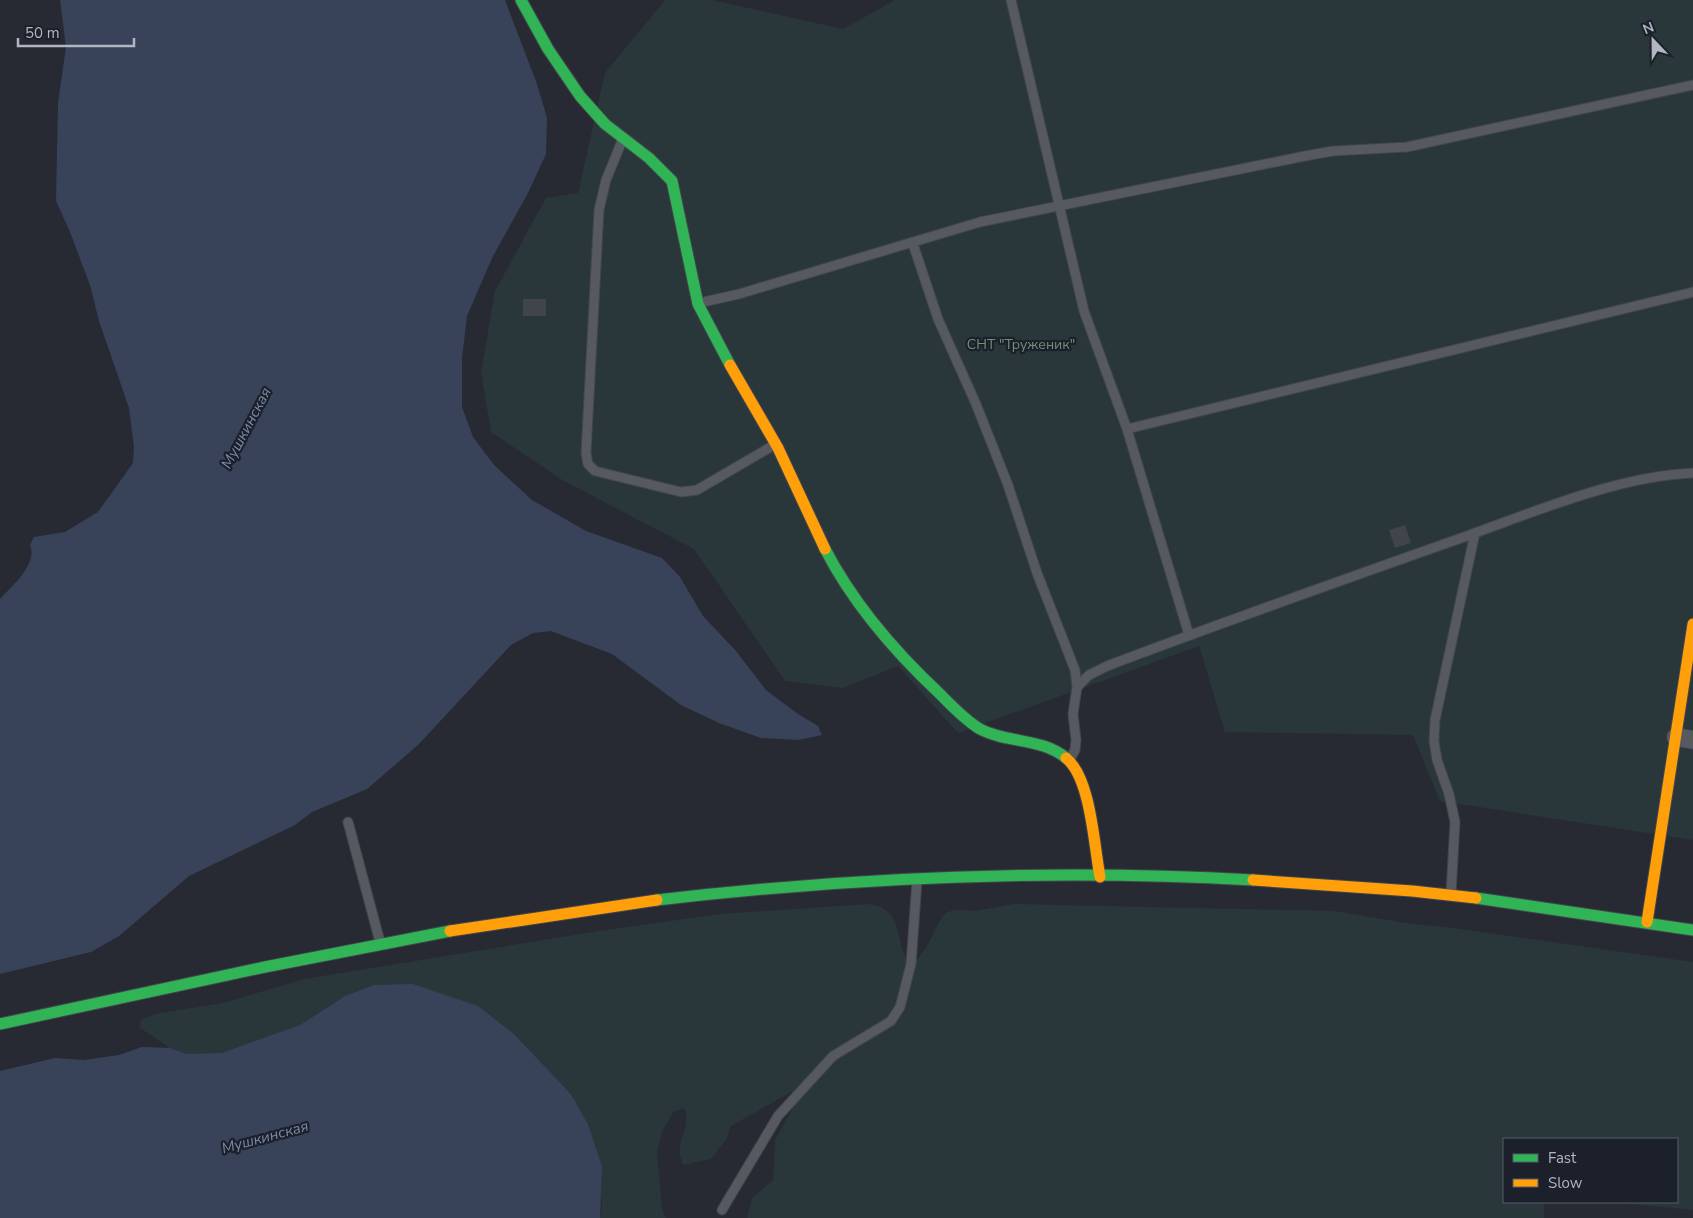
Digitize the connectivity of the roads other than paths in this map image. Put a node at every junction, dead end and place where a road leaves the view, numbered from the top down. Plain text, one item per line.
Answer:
1 (521, 0) edge
2 (1011, 0) edge
3 (1693, 85) edge
4 (624, 138) junction
5 (1058, 207) junction
6 (913, 244) junction
7 (1693, 292) edge
8 (698, 304) junction
9 (1127, 429) junction
10 (776, 444) junction
11 (1693, 473) edge
12 (1475, 533) junction
13 (1693, 624) edge
14 (1189, 635) junction
15 (1076, 687) junction
16 (1685, 738) edge
17 (1069, 760) junction
18 (348, 822) dead end
19 (1100, 877) junction
20 (918, 879) junction
21 (1450, 896) junction
22 (1647, 922) junction
23 (1693, 930) edge
24 (381, 945) junction
25 (0, 1024) edge
26 (722, 1210) dead end

1 - 4 street
2 - 5 lane
3 - 5 lane
4 - 8 street
4 - 10 lane
5 - 6 lane
5 - 9 lane
6 - 8 lane
6 - 15 lane
7 - 9 lane
8 - 10 street
9 - 14 lane
10 - 17 street
11 - 12 lane
12 - 14 lane
12 - 21 lane
13 - 16 street
14 - 15 lane
15 - 17 lane
16 - 22 street
17 - 19 street
18 - 24 lane
19 - 20 street
19 - 21 street
20 - 24 street
20 - 26 lane
21 - 22 street
22 - 23 street
24 - 25 street

